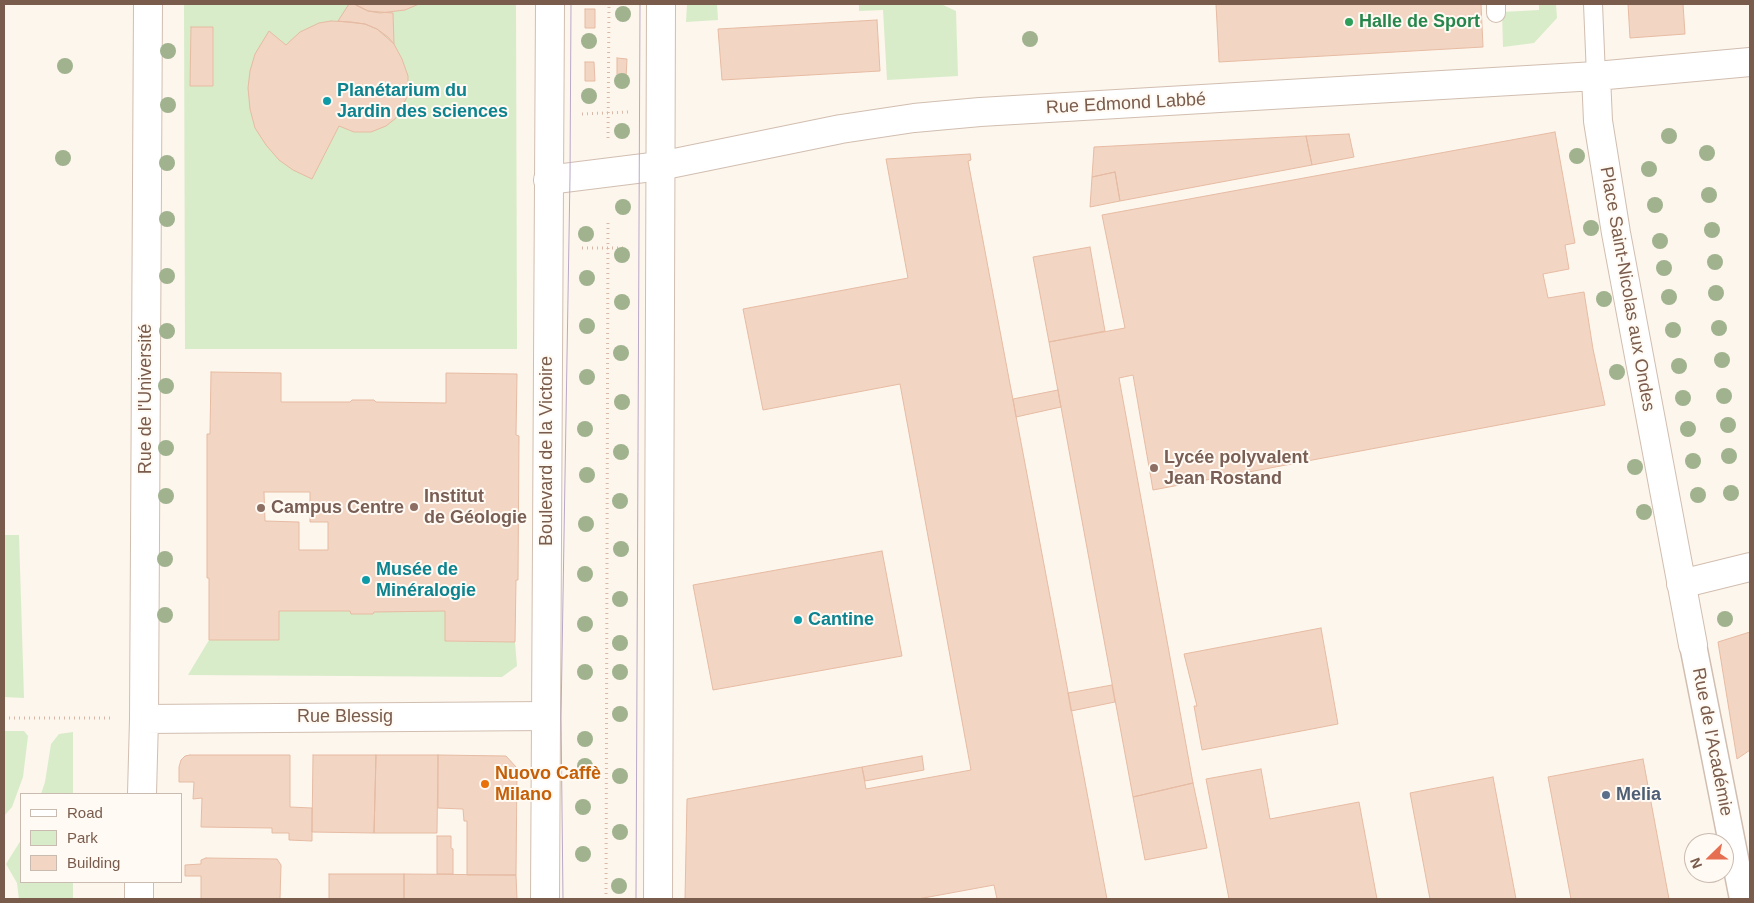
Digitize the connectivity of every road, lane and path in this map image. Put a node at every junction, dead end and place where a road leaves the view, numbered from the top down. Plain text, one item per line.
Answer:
1 (148, 4) edge
2 (550, 4) edge
3 (609, 4) edge
4 (661, 4) edge
5 (1593, 4) edge
6 (1750, 62) edge
7 (1596, 76) junction
8 (661, 111) junction
9 (608, 113) junction
10 (549, 115) junction
11 (608, 140) dead end
12 (660, 166) junction
13 (548, 180) junction
14 (608, 219) dead end
15 (548, 248) junction
16 (608, 248) junction
17 (659, 248) junction
18 (1750, 567) edge
19 (1681, 584) junction
20 (1693, 645) joint
21 (546, 716) junction
22 (4, 718) edge
23 (144, 719) junction
24 (142, 793) edge
25 (139, 883) edge
26 (139, 899) edge
27 (545, 899) edge
28 (606, 899) edge
29 (658, 899) edge
30 (1743, 899) edge

1 - 23 street, Rue de l'Université
2 - 10 street, Boulevard de la Victoire
3 - 9 path
4 - 8 street
5 - 7 lane
6 - 7 street
7 - 12 street, Rue Edmond Labbé
7 - 19 street, Place Saint-Nicolas aux Ondes
8 - 9 path
8 - 12 street
9 - 10 path
9 - 11 path
10 - 13 street, Boulevard de la Victoire
12 - 13 street, Rue Edmond Labbé
12 - 17 street
13 - 15 street, Boulevard de la Victoire
14 - 16 path
15 - 16 path
15 - 21 street, Boulevard de la Victoire
16 - 17 path
16 - 28 path
17 - 29 street
18 - 19 street
19 - 20 street, Rue de l'Académie
20 - 30 street, Rue de l'Académie
21 - 23 street, Rue Blessig
21 - 27 street, Boulevard de la Victoire
22 - 23 path
23 - 24 street, Rue de l'Université
25 - 26 street

